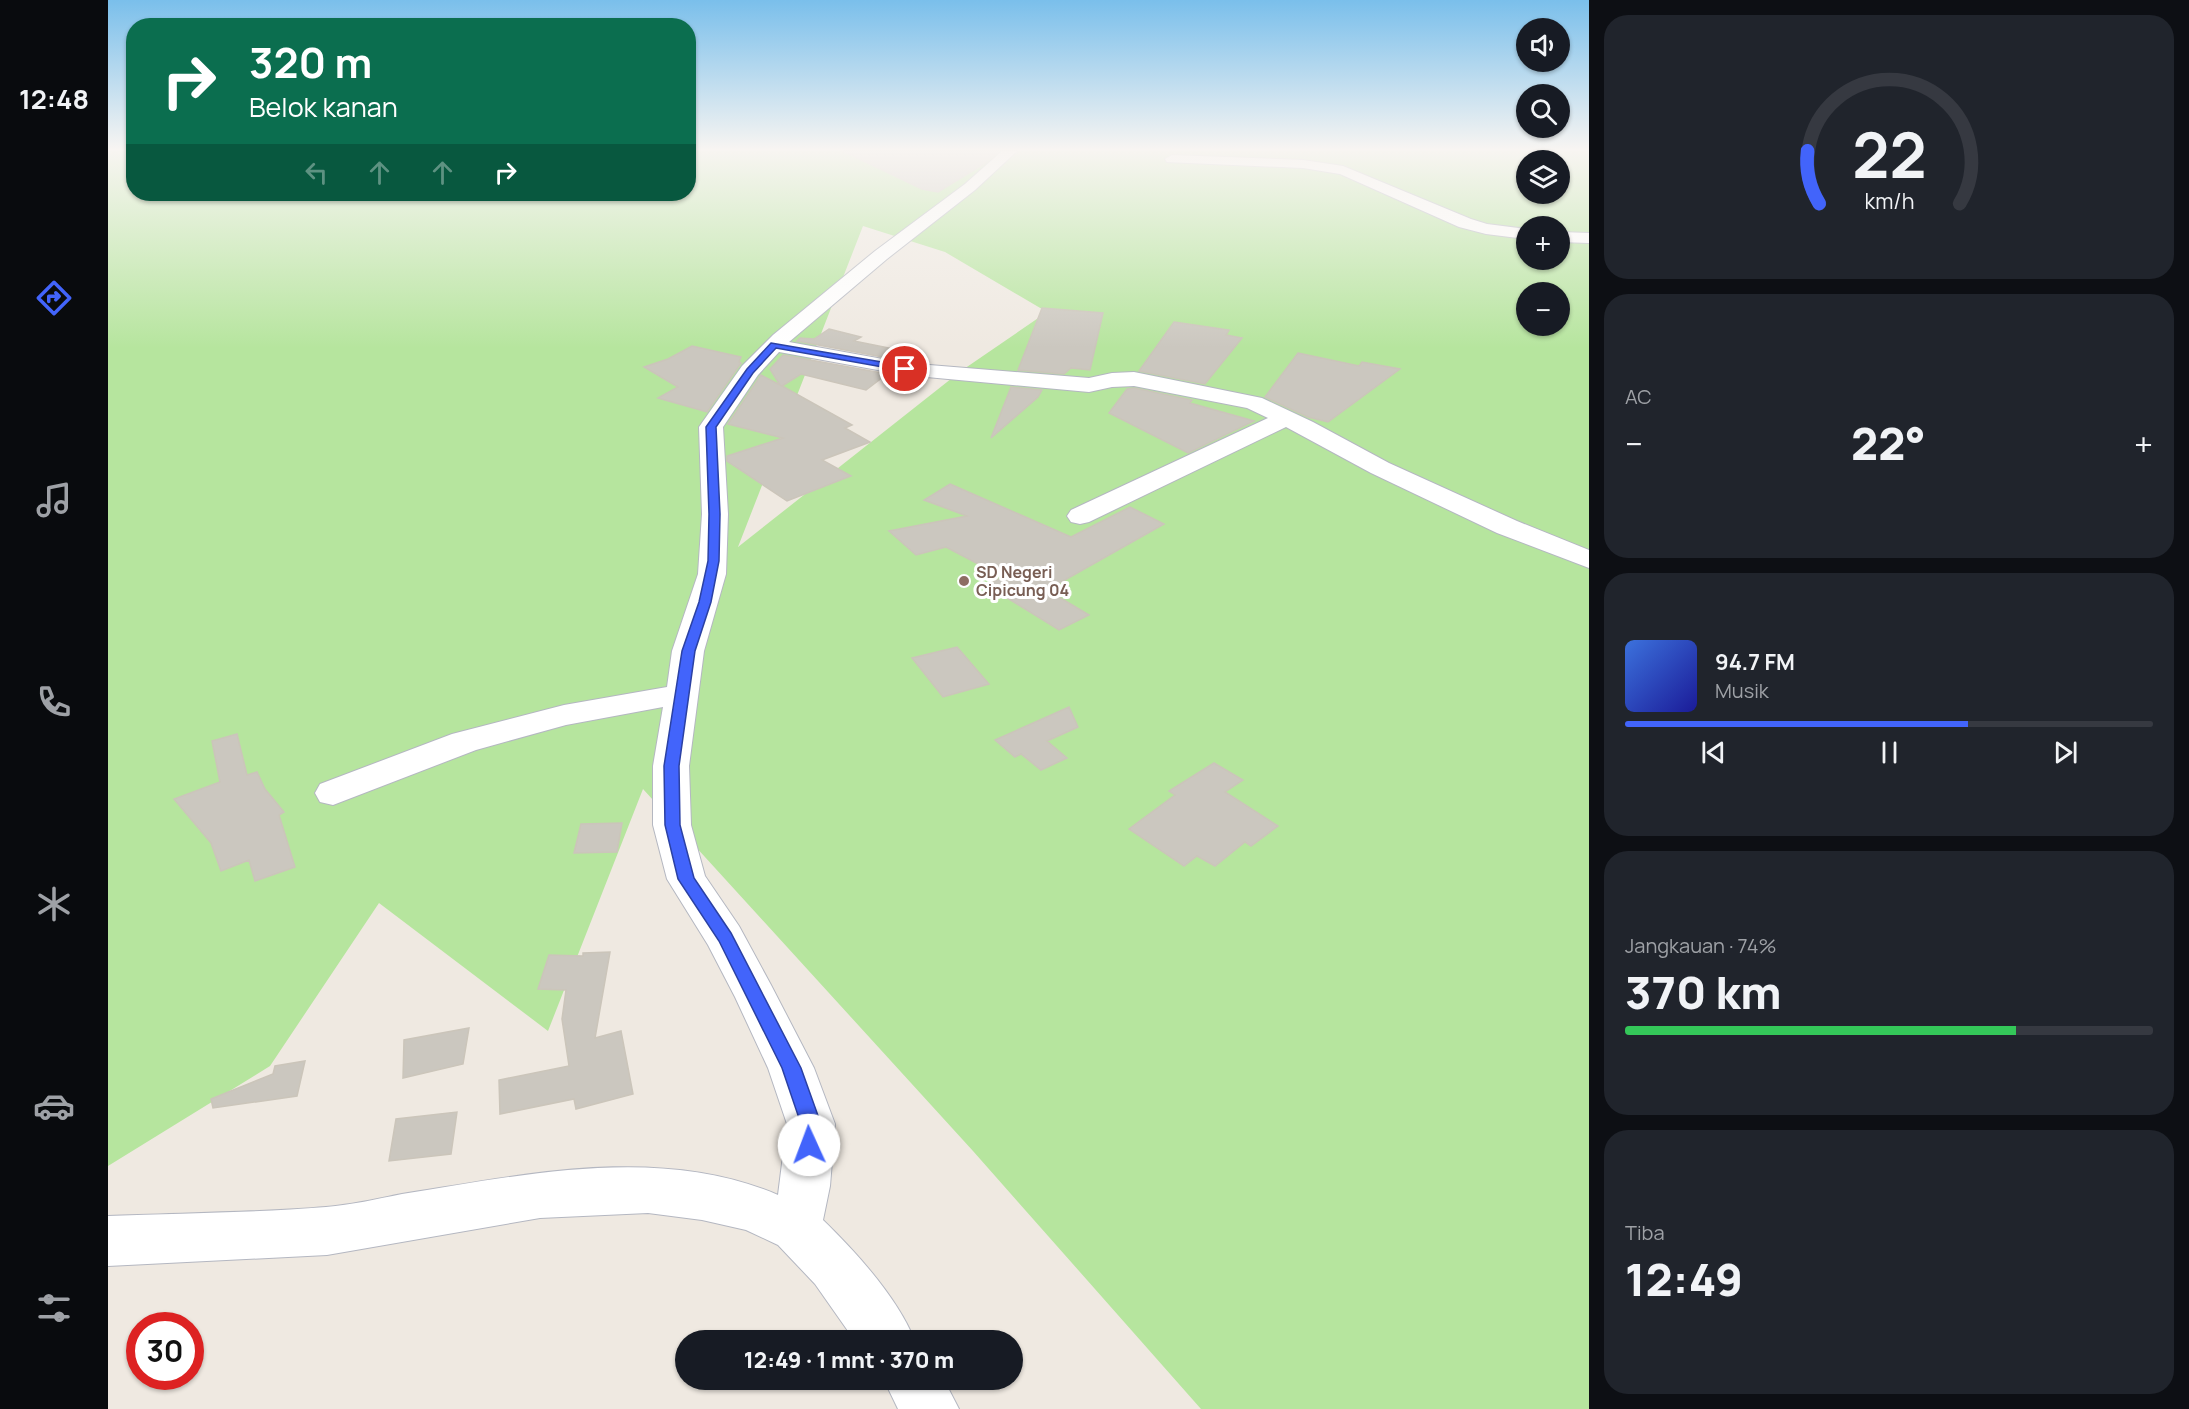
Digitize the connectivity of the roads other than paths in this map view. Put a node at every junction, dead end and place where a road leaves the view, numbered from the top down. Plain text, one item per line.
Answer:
1 (931, 217) edge
2 (1451, 217) edge
3 (1516, 233) edge
4 (1570, 237) edge
5 (1589, 238) edge
6 (774, 345) junction
7 (1286, 418) junction
8 (1080, 516) dead end
9 (1589, 560) edge
10 (682, 694) junction
11 (333, 793) dead end
12 (796, 1228) junction
13 (108, 1241) edge
14 (880, 1330) edge
15 (918, 1390) edge
16 (930, 1409) edge

1 - 6 street
2 - 3 street
4 - 5 street
6 - 7 street
6 - 10 street
7 - 8 street
7 - 9 street
10 - 11 street
10 - 12 street
12 - 13 street
12 - 14 street
15 - 16 street

